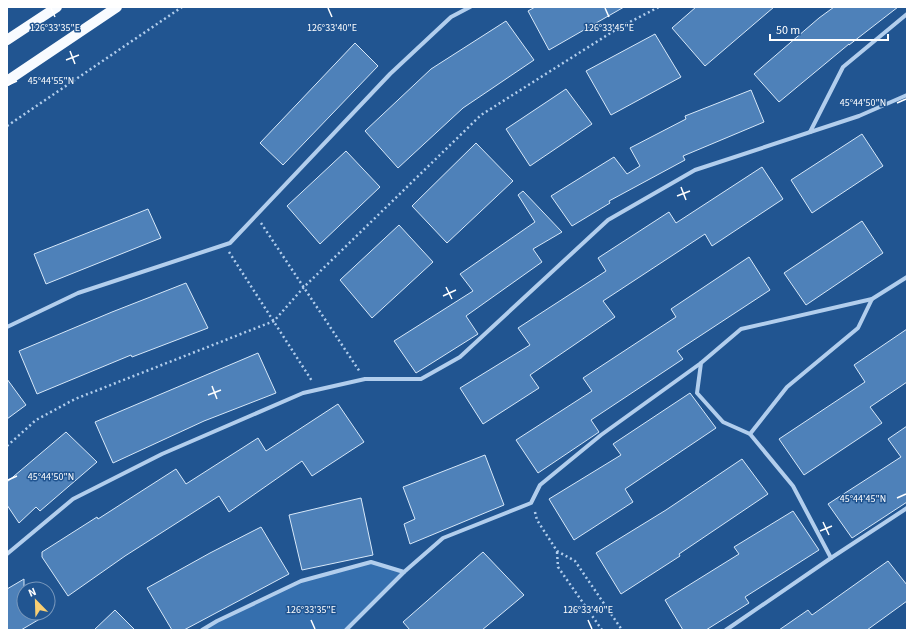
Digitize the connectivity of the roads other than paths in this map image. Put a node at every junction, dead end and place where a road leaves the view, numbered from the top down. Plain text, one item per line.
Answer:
1 (57, 7) edge
2 (117, 7) edge
3 (470, 7) edge
4 (907, 14) edge
5 (7, 40) edge
6 (7, 81) edge
7 (907, 95) edge
8 (810, 132) junction
9 (907, 277) edge
10 (872, 298) junction
11 (7, 327) edge
12 (701, 363) junction
13 (750, 434) junction
14 (907, 508) edge
15 (7, 554) edge
16 (831, 558) junction
17 (404, 572) junction
18 (202, 630) edge
19 (346, 630) edge
20 (726, 630) edge

1 - 5 main road
2 - 6 main road
3 - 11 street
4 - 8 street
7 - 8 street
8 - 15 street
9 - 10 street
10 - 12 street
10 - 13 street
12 - 13 street
12 - 17 street
13 - 16 street
14 - 16 street
16 - 20 street
17 - 18 street
17 - 19 street

